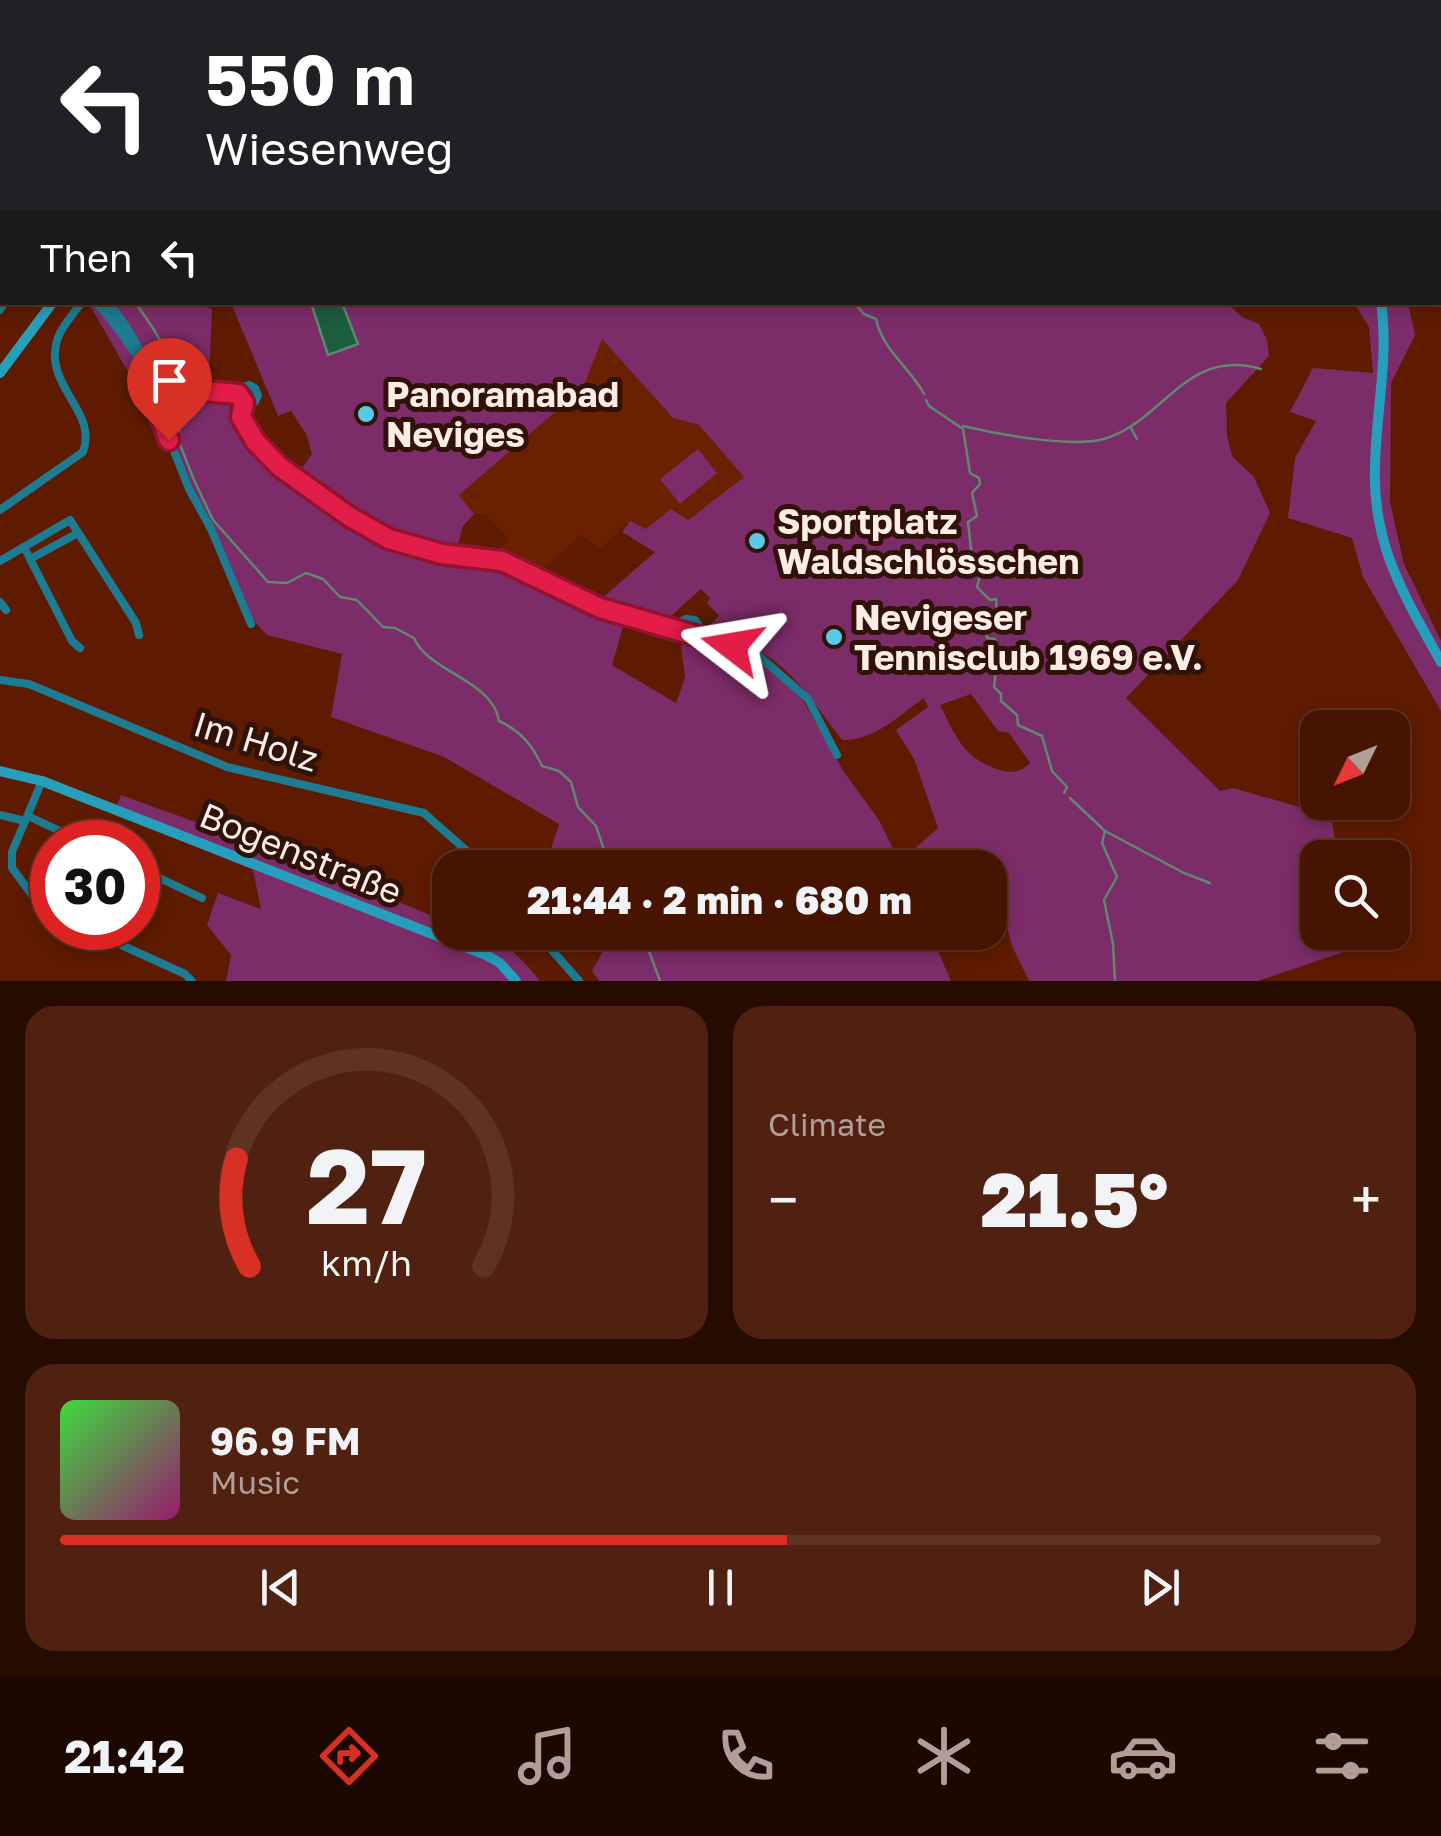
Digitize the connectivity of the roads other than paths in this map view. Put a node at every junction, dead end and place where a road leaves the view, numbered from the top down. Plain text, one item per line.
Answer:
1 (43, 305) edge
2 (51, 305) edge
3 (80, 305) edge
4 (98, 305) edge
5 (108, 305) edge
6 (1381, 305) edge
7 (20, 346) junction
8 (0, 373) edge
9 (164, 383) junction
10 (0, 510) edge
11 (78, 533) junction
12 (24, 546) junction
13 (30, 559) junction
14 (0, 560) edge
15 (251, 624) dead end
16 (668, 628) junction
17 (140, 635) dead end
18 (690, 635) junction
19 (80, 648) dead end
20 (1441, 662) edge
21 (0, 680) edge
22 (838, 755) dead end
23 (0, 770) edge
24 (42, 780) junction
25 (0, 815) edge
26 (26, 818) junction
27 (31, 820) edge
28 (466, 850) edge
29 (160, 878) edge
30 (30, 892) edge
31 (202, 898) dead end
32 (132, 950) edge
33 (552, 950) edge
34 (192, 981) edge
35 (516, 981) edge
36 (580, 981) edge

1 - 7 main road
2 - 7 main road
3 - 10 street
4 - 9 street
5 - 9 street
6 - 20 main road
7 - 8 main road
9 - 15 street
9 - 16 street
11 - 12 street
11 - 13 street
11 - 17 street
12 - 13 street
12 - 14 street
13 - 19 street
16 - 18 street
16 - 18 street
18 - 22 street
21 - 28 street, Im Holz
23 - 24 main road, Bogenstraße
24 - 26 street
24 - 35 main road, Bogenstraße
25 - 26 street
26 - 27 street
26 - 30 street
29 - 31 street
32 - 34 street
33 - 36 street

